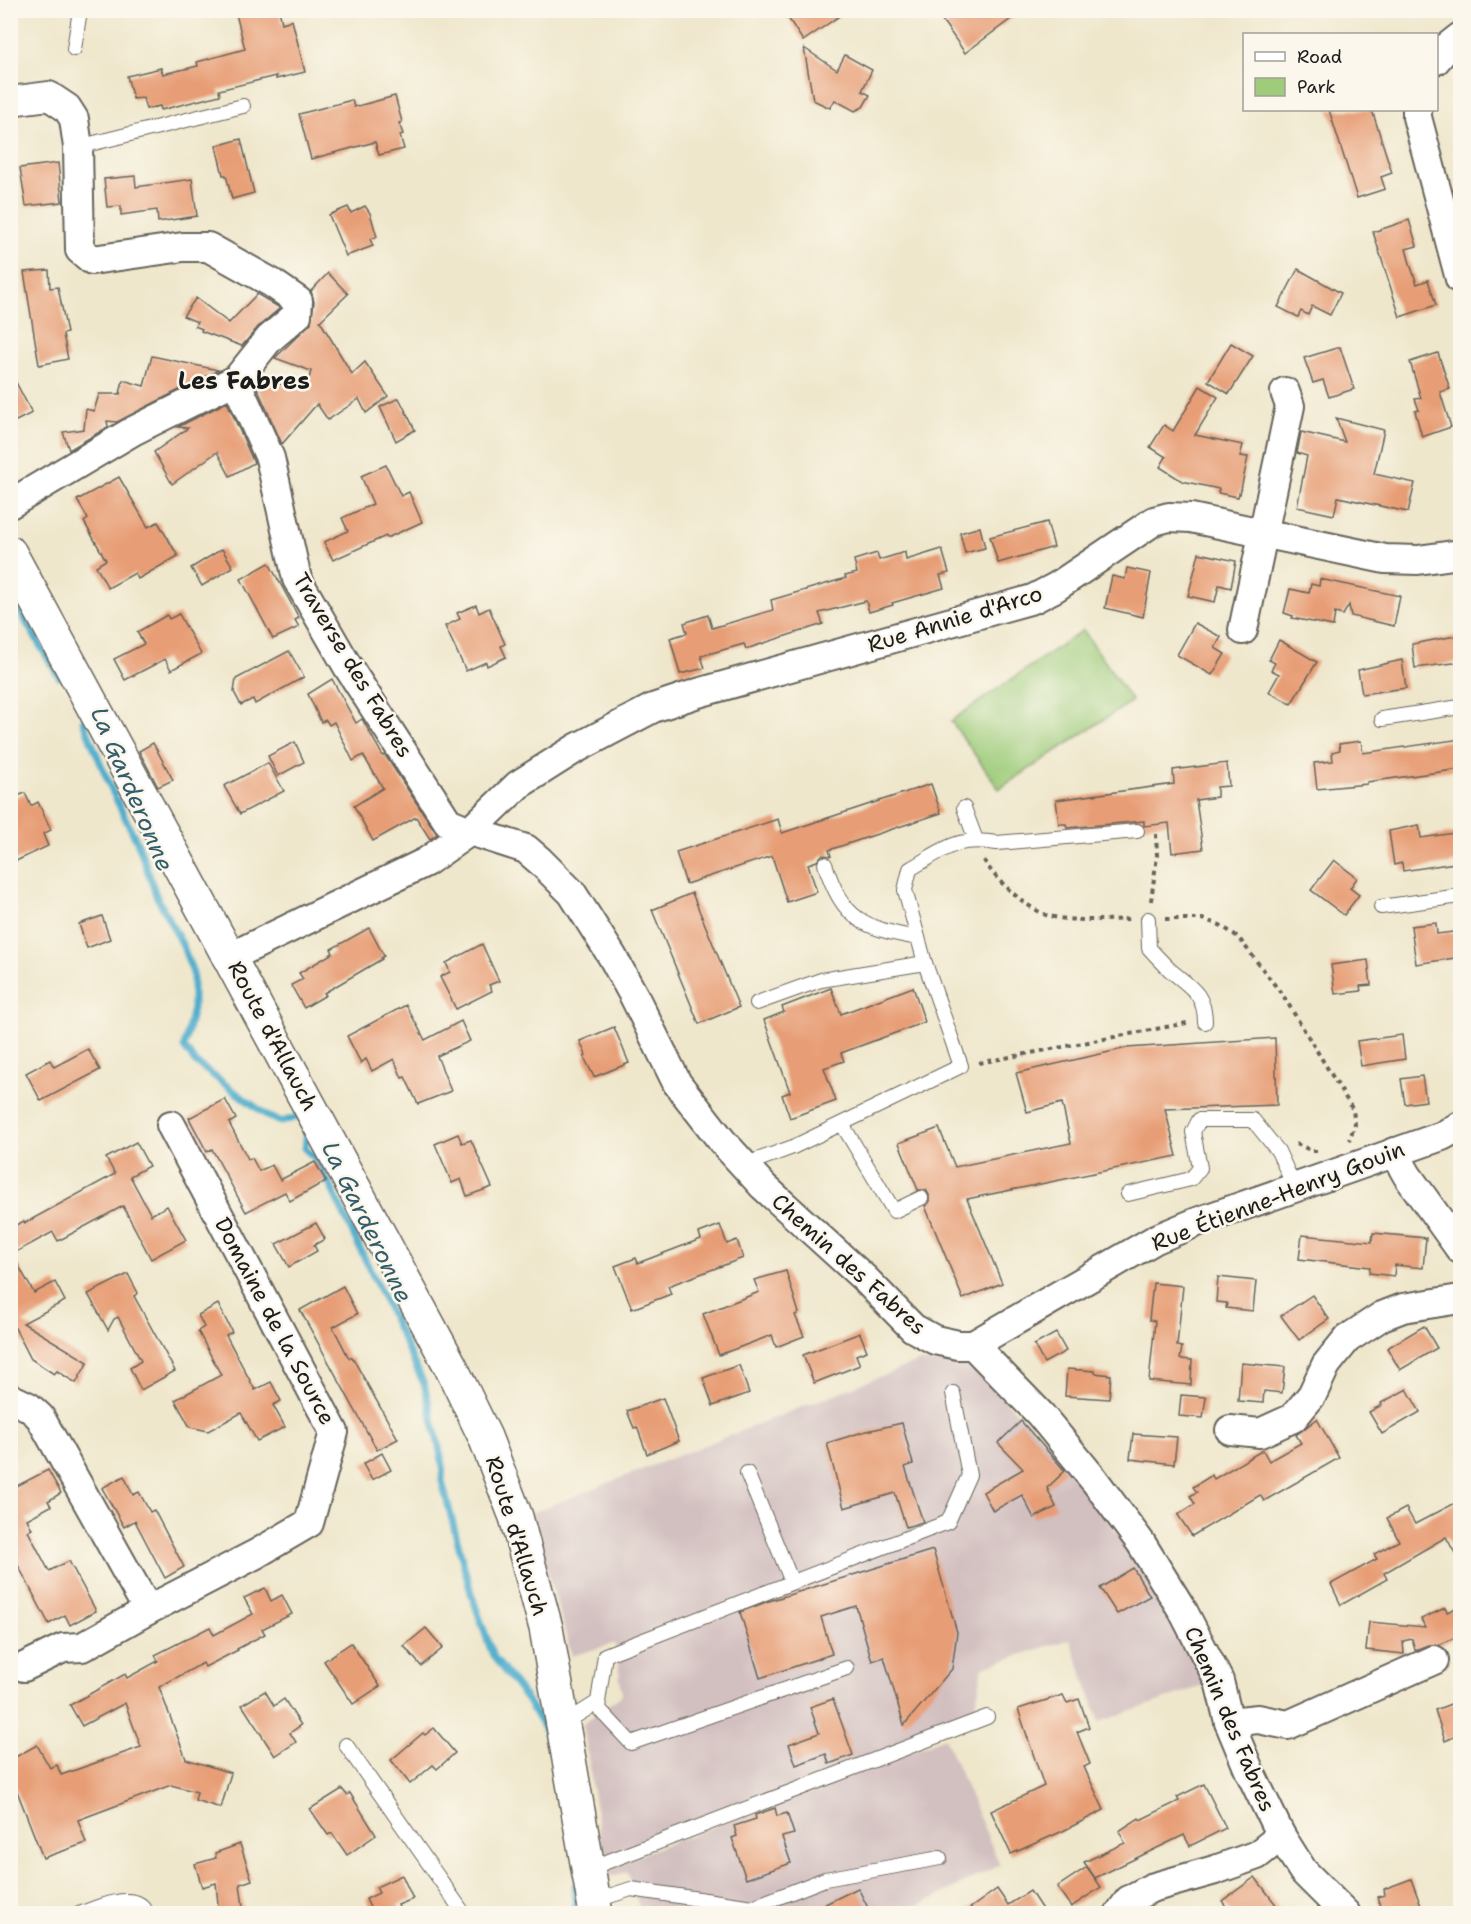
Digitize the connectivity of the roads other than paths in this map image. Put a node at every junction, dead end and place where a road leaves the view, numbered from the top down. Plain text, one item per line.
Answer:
1 (80, 10) edge
2 (1461, 37) edge
3 (74, 50) dead end
4 (1438, 59) edge
5 (10, 101) edge
6 (243, 106) dead end
7 (1418, 111) edge
8 (78, 147) junction
9 (1461, 279) edge
10 (237, 379) junction
11 (1285, 392) dead end
12 (10, 504) edge
13 (1264, 534) junction
14 (10, 554) edge
15 (1461, 554) edge
16 (1243, 630) dead end
17 (1461, 707) edge
18 (1382, 719) dead end
19 (964, 808) dead end
20 (470, 831) junction
21 (1137, 831) dead end
22 (976, 840) junction
23 (825, 864) dead end
24 (1461, 896) edge
25 (1381, 908) dead end
26 (1148, 919) road end
27 (918, 938) junction
28 (230, 957) junction
29 (925, 963) junction
30 (757, 1003) dead end
31 (1205, 1022) dead end
32 (842, 1124) junction
33 (171, 1125) dead end
34 (1461, 1126) edge
35 (1394, 1152) junction
36 (744, 1165) junction
37 (1295, 1188) junction
38 (1128, 1194) dead end
39 (921, 1198) dead end
40 (1461, 1249) edge
41 (1461, 1299) edge
42 (973, 1345) junction
43 (953, 1393) dead end
44 (10, 1398) edge
45 (1230, 1430) dead end
46 (747, 1473) dead end
47 (792, 1582) junction
48 (148, 1610) junction
49 (1434, 1660) dead end
50 (24, 1667) dead end
51 (847, 1668) dead end
52 (598, 1702) junction
53 (987, 1718) dead end
54 (1229, 1722) junction
55 (563, 1724) junction
56 (346, 1746) dead end
57 (1281, 1836) junction
58 (940, 1858) dead end
59 (588, 1869) junction
60 (595, 1907) edge
61 (79, 1914) edge
62 (147, 1914) edge
63 (464, 1914) edge
64 (1119, 1914) edge
65 (1346, 1914) edge

1 - 3 lane
2 - 4 street
5 - 8 street
6 - 8 lane
7 - 9 street
8 - 10 street
10 - 12 street
10 - 20 street, Traverse des Fabres
11 - 13 street
13 - 15 street, Rue Annie d'Arco
13 - 16 street
13 - 20 street, Rue Annie d'Arco
14 - 28 main road, Route d'Allauch
17 - 18 lane
19 - 22 lane
20 - 28 street, Rue Annie d'Arco
20 - 36 street, Chemin des Fabres
21 - 22 lane
22 - 27 lane
23 - 27 lane
24 - 25 lane
26 - 31 lane
27 - 29 lane
28 - 55 main road, Route d'Allauch
29 - 30 lane
29 - 32 lane
32 - 36 lane
32 - 39 lane
33 - 48 street, Domaine de la Source
34 - 35 street, Rue Étienne-Henry Gouin
35 - 37 street, Rue Étienne-Henry Gouin
35 - 40 street
36 - 42 street, Chemin des Fabres
37 - 38 lane
37 - 42 street, Rue Étienne-Henry Gouin
41 - 45 street
42 - 54 street, Chemin des Fabres
43 - 47 lane
44 - 48 street
46 - 47 lane
47 - 52 lane
48 - 50 street, Domaine de la Source
49 - 54 street
51 - 52 lane
52 - 55 lane
53 - 59 lane
54 - 57 street, Chemin des Fabres
55 - 59 main road, Route d'Allauch
56 - 63 lane
57 - 64 street
57 - 65 street, Chemin des Fabres
58 - 60 lane
59 - 60 main road, Route d'Allauch
61 - 62 lane

